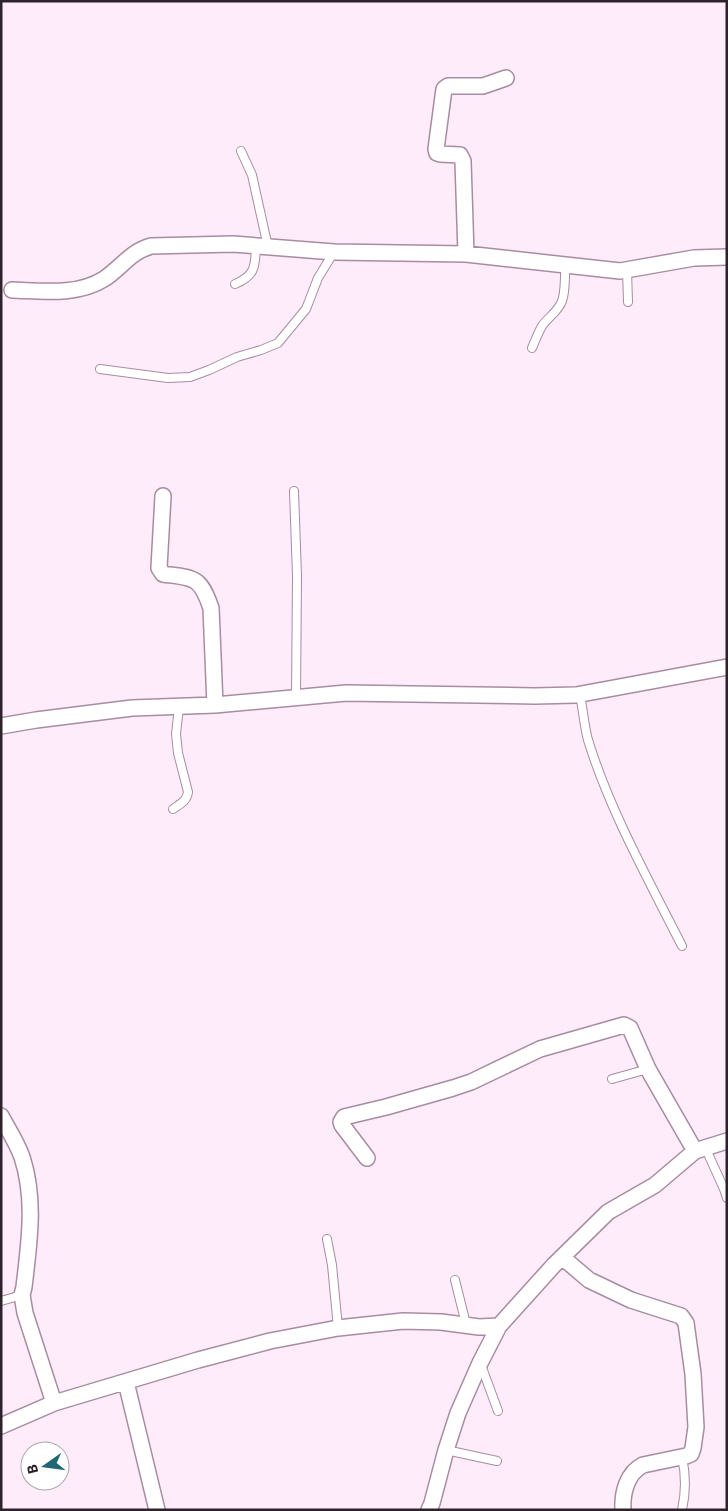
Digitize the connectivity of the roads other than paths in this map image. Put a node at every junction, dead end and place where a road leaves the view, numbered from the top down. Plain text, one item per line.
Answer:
1 (506, 78) dead end
2 (241, 151) dead end
3 (262, 247) junction
4 (334, 252) junction
5 (466, 254) junction
6 (727, 257) edge
7 (566, 265) junction
8 (627, 270) junction
9 (236, 284) dead end
10 (12, 290) dead end
11 (628, 302) dead end
12 (532, 348) dead end
13 (100, 369) dead end
14 (294, 491) dead end
15 (163, 496) dead end
16 (727, 667) edge
17 (580, 694) junction
18 (296, 698) junction
19 (215, 706) junction
20 (178, 707) junction
21 (1, 726) edge
22 (173, 809) dead end
23 (682, 946) dead end
24 (648, 1069) junction
25 (612, 1079) dead end
26 (1, 1116) edge
27 (727, 1141) edge
28 (700, 1149) junction
29 (367, 1158) dead end
30 (727, 1198) edge
31 (327, 1239) dead end
32 (562, 1257) junction
33 (455, 1280) dead end
34 (22, 1295) junction
35 (1, 1301) edge
36 (466, 1324) junction
37 (498, 1326) junction
38 (338, 1328) junction
39 (480, 1363) junction
40 (126, 1382) junction
41 (54, 1403) junction
42 (498, 1411) dead end
43 (1, 1426) edge
44 (446, 1450) junction
45 (682, 1457) junction
46 (497, 1461) dead end
47 (157, 1510) edge
48 (429, 1510) edge
49 (623, 1510) edge
50 (682, 1510) edge

1 - 5 street
2 - 3 lane
3 - 4 street
3 - 9 lane
3 - 10 street
4 - 5 street
4 - 13 lane
5 - 7 street
6 - 8 street
7 - 8 street
7 - 12 lane
8 - 11 lane
14 - 18 lane
15 - 19 street
16 - 17 street
17 - 18 street
17 - 23 lane
18 - 19 street
19 - 20 street
20 - 21 street
20 - 22 lane
24 - 25 lane
24 - 28 street
24 - 29 street
26 - 34 street
27 - 28 street
28 - 30 lane
28 - 32 street
31 - 38 lane
32 - 37 street
32 - 45 street
33 - 36 lane
34 - 35 lane
34 - 41 street
36 - 37 street
36 - 38 street
37 - 39 street
38 - 40 street
39 - 42 lane
39 - 44 street
40 - 41 street
40 - 47 street
41 - 43 street
44 - 46 lane
44 - 48 street
45 - 49 street
45 - 50 lane

